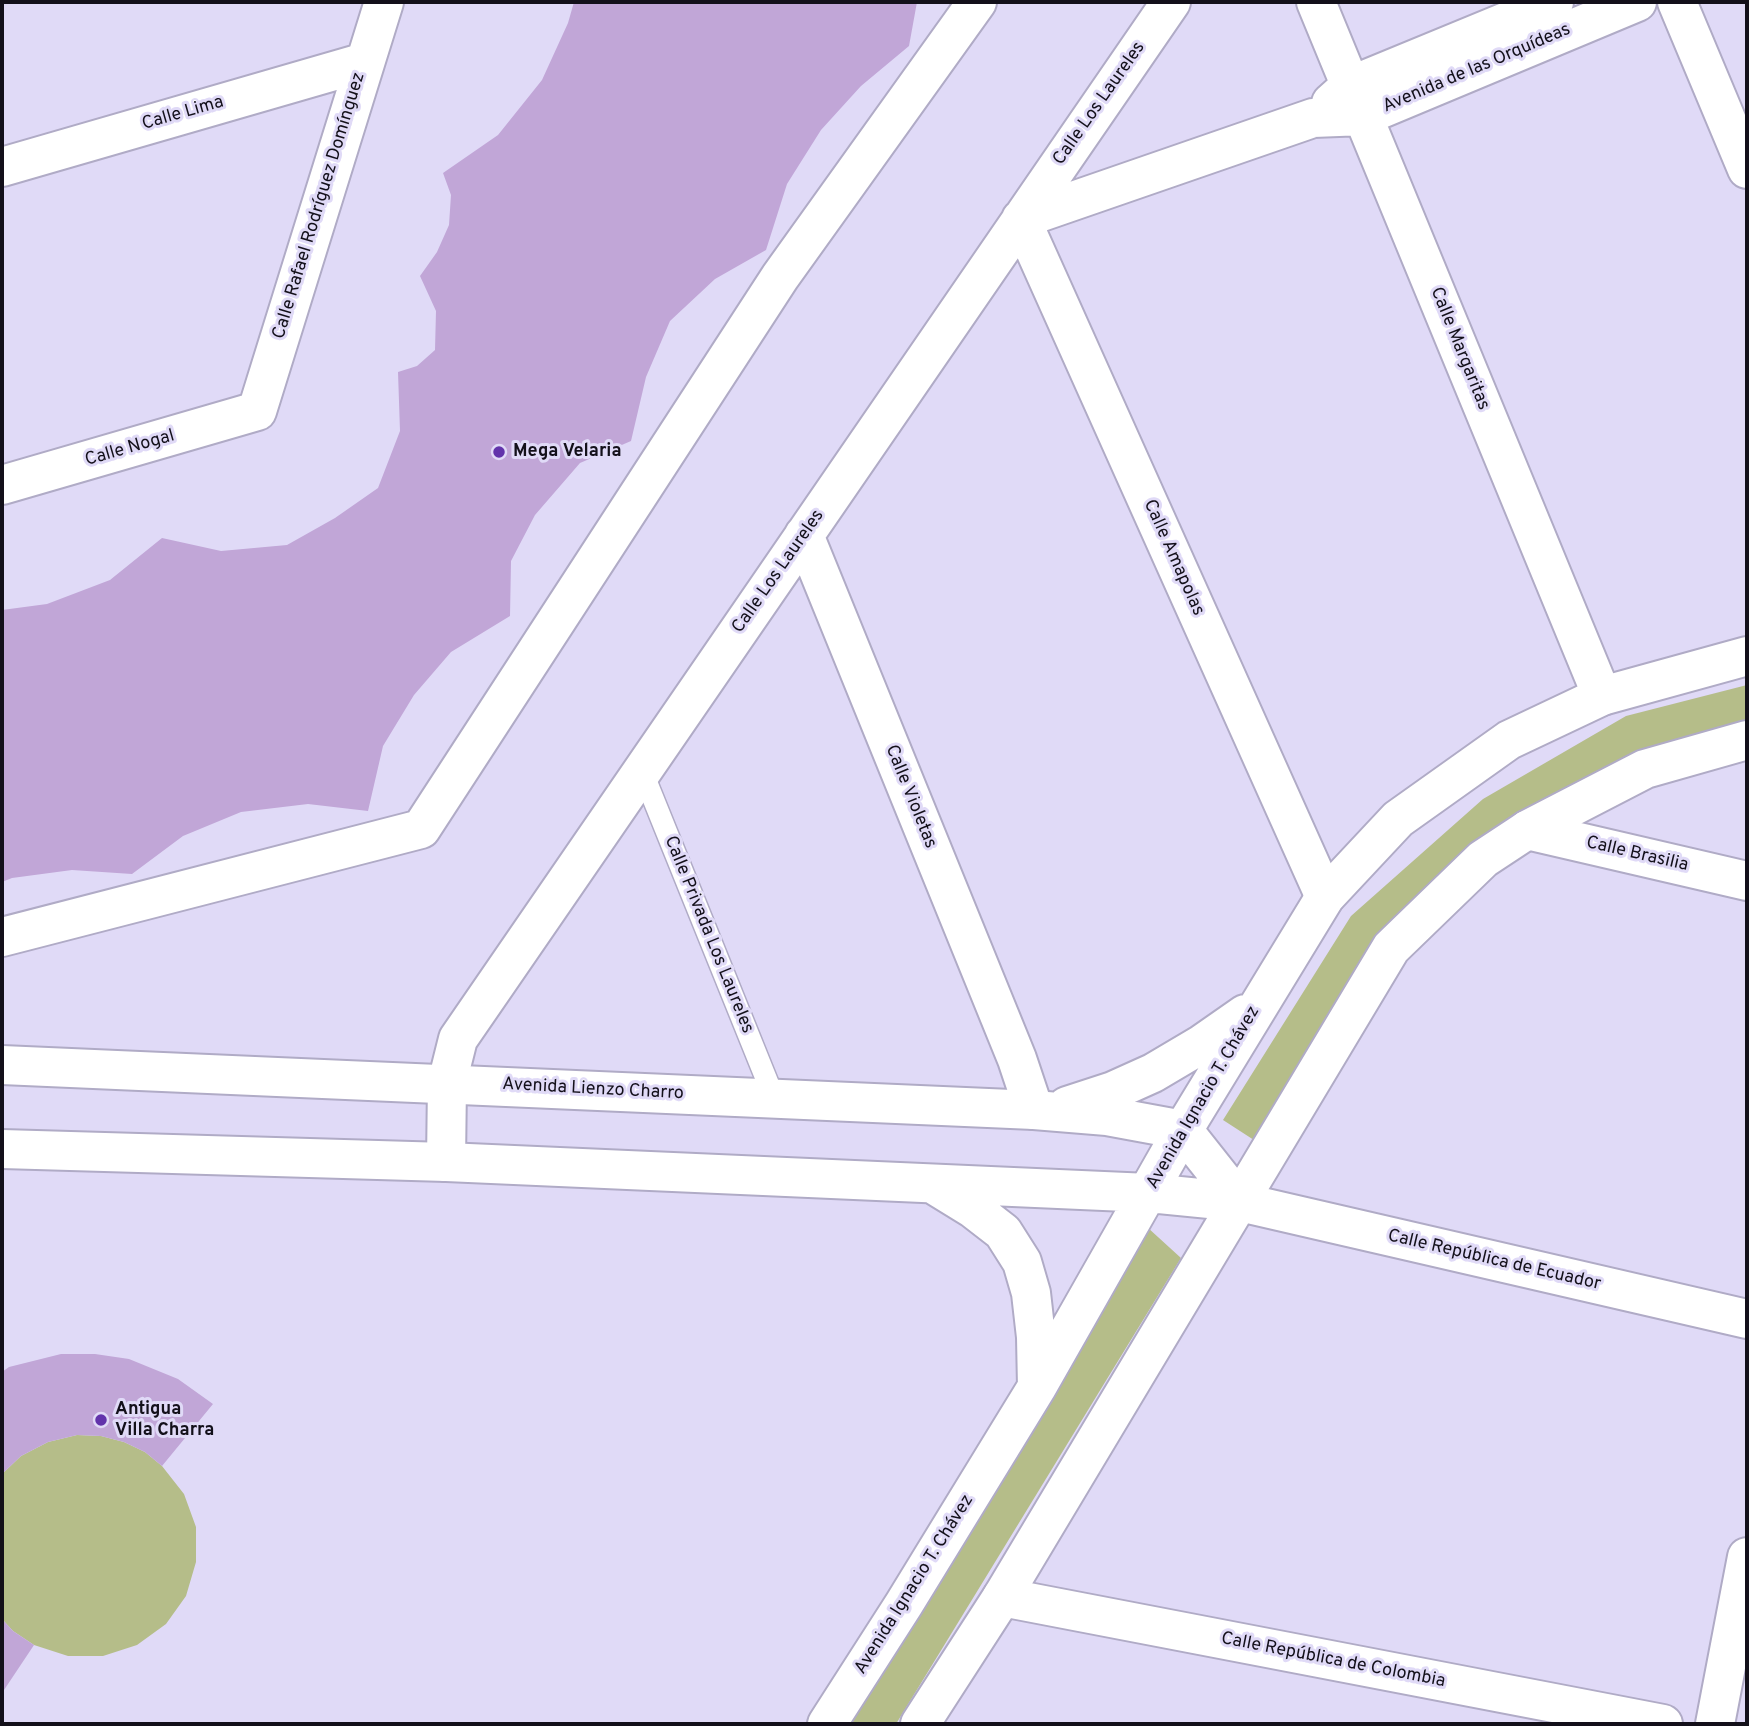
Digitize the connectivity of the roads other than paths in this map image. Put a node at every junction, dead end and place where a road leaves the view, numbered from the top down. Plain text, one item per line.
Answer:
1 (384, 2) edge
2 (977, 2) edge
3 (1171, 2) edge
4 (1316, 2) edge
5 (1554, 2) edge
6 (1637, 2) edge
7 (1677, 2) edge
8 (365, 62) junction
9 (1357, 101) junction
10 (2, 167) edge
11 (1747, 169) edge
12 (1021, 219) junction
13 (257, 411) joint
14 (2, 485) edge
15 (804, 535) junction
16 (1747, 656) edge
17 (1602, 696) junction
18 (1747, 740) edge
19 (642, 771) junction
20 (1527, 830) junction
21 (1747, 881) edge
22 (1325, 897) junction
23 (2, 937) edge
24 (1259, 1004) junction
25 (2, 1065) edge
26 (447, 1083) junction
27 (774, 1098) junction
28 (1044, 1110) junction
29 (1183, 1130) junction
30 (2, 1149) edge
31 (446, 1162) junction
32 (931, 1183) junction
33 (1149, 1193) junction
34 (1240, 1202) junction
35 (1747, 1319) edge
36 (1037, 1387) junction
37 (1747, 1557) edge
38 (1002, 1597) junction
39 (827, 1724) edge
40 (920, 1724) edge
41 (1663, 1724) edge
42 (1715, 1724) edge

1 - 8 street, Calle Rafael Rodríguez Domínguez
2 - 23 street
3 - 12 street, Calle Los Laureles
4 - 9 street, Calle Margaritas
5 - 9 street, Avenida de las Orquídeas
6 - 9 street, Avenida de las Orquídeas
7 - 11 street
8 - 10 street, Calle Lima
8 - 13 street, Calle Rafael Rodríguez Domínguez
9 - 12 street, Avenida de las Orquídeas
9 - 17 street, Calle Margaritas
12 - 15 street, Calle Los Laureles
12 - 22 street, Calle Amapolas
13 - 14 street, Calle Nogal
15 - 19 street, Calle Los Laureles
15 - 28 street, Calle Violetas
16 - 17 street, Avenida Ignacio T. Chávez
17 - 22 street, Avenida Ignacio T. Chávez
18 - 20 street
19 - 26 street, Calle Los Laureles
19 - 27 lane, Calle Privada Los Laureles
20 - 21 street, Calle Brasilia
20 - 34 street
22 - 24 street, Avenida Ignacio T. Chávez
24 - 28 street
24 - 29 street, Avenida Ignacio T. Chávez
25 - 26 street, Avenida Lienzo Charro
26 - 27 street, Avenida Lienzo Charro
26 - 31 street, Calle Los Laureles
27 - 28 street, Avenida Lienzo Charro
28 - 29 street, Avenida Lienzo Charro
29 - 33 street, Avenida Ignacio T. Chávez
29 - 34 street
30 - 31 street
31 - 32 street
32 - 33 street
32 - 36 street
33 - 34 street, Calle República de Ecuador
33 - 36 street, Avenida Ignacio T. Chávez
34 - 35 street, Calle República de Ecuador
34 - 38 street
36 - 39 street, Avenida Ignacio T. Chávez
37 - 42 street
38 - 40 street
38 - 41 street, Calle República de Colombia

